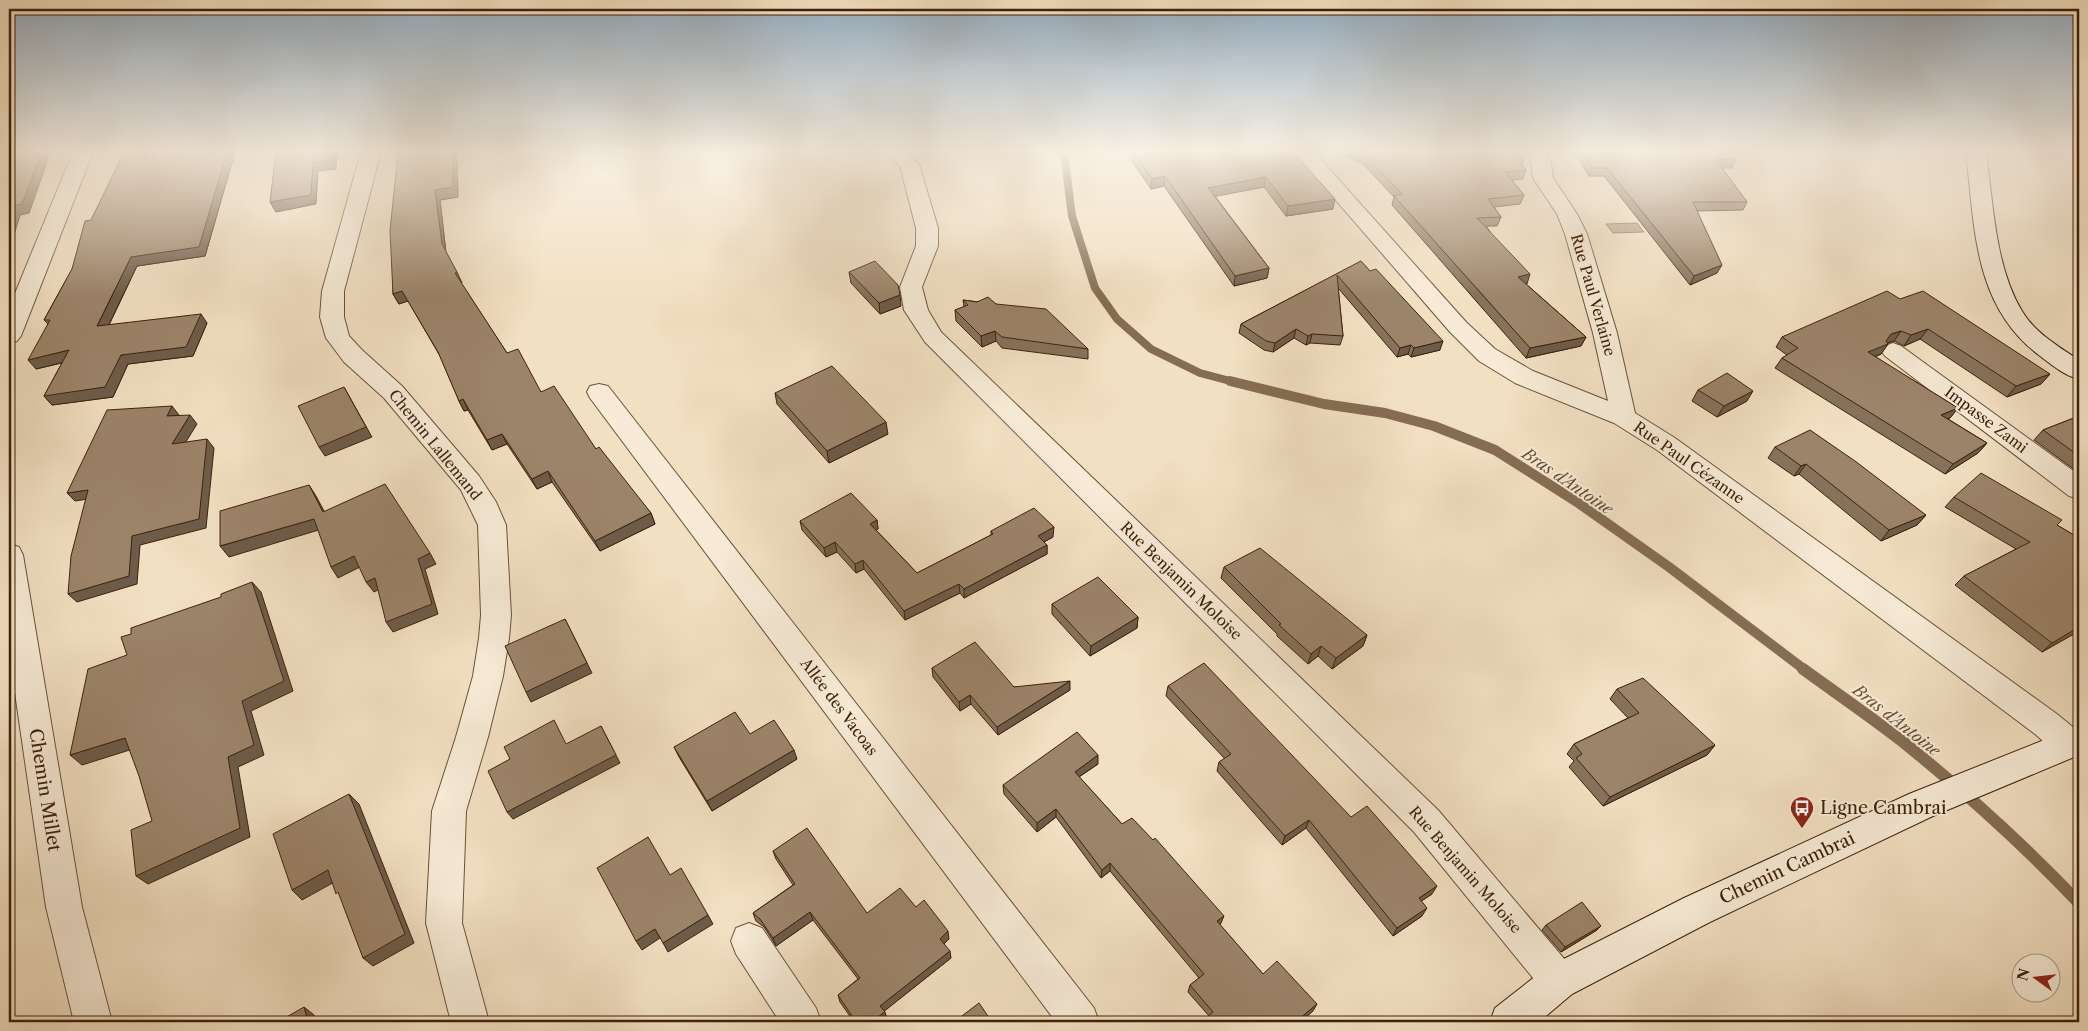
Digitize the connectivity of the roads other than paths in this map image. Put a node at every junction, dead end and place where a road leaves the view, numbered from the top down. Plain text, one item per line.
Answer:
1 (64, 200) edge
2 (358, 200) edge
3 (919, 200) edge
4 (1346, 200) edge
5 (1558, 200) edge
6 (1983, 200) edge
7 (9, 336) edge
8 (1893, 351) dead end
9 (2079, 371) edge
10 (599, 392) dead end
11 (1623, 417) junction
12 (2079, 489) edge
13 (9, 555) edge
14 (2074, 742) edge
15 (749, 941) dead end
16 (1560, 981) junction
17 (93, 1022) edge
18 (470, 1022) edge
19 (802, 1022) edge
20 (1080, 1022) edge
21 (1509, 1022) edge

1 - 7 street
2 - 18 street, Chemin Lallemand
3 - 16 street, Rue Benjamin Moloise
4 - 11 street, Rue Paul Cézanne
5 - 11 street, Rue Paul Verlaine
6 - 9 street
8 - 12 street, Impasse Zami
10 - 20 street, Allée des Vacoas
11 - 14 street, Rue Paul Cézanne
13 - 17 street, Chemin Millet
14 - 16 street, Chemin Cambrai
15 - 19 street
16 - 21 street, Chemin Cambrai

